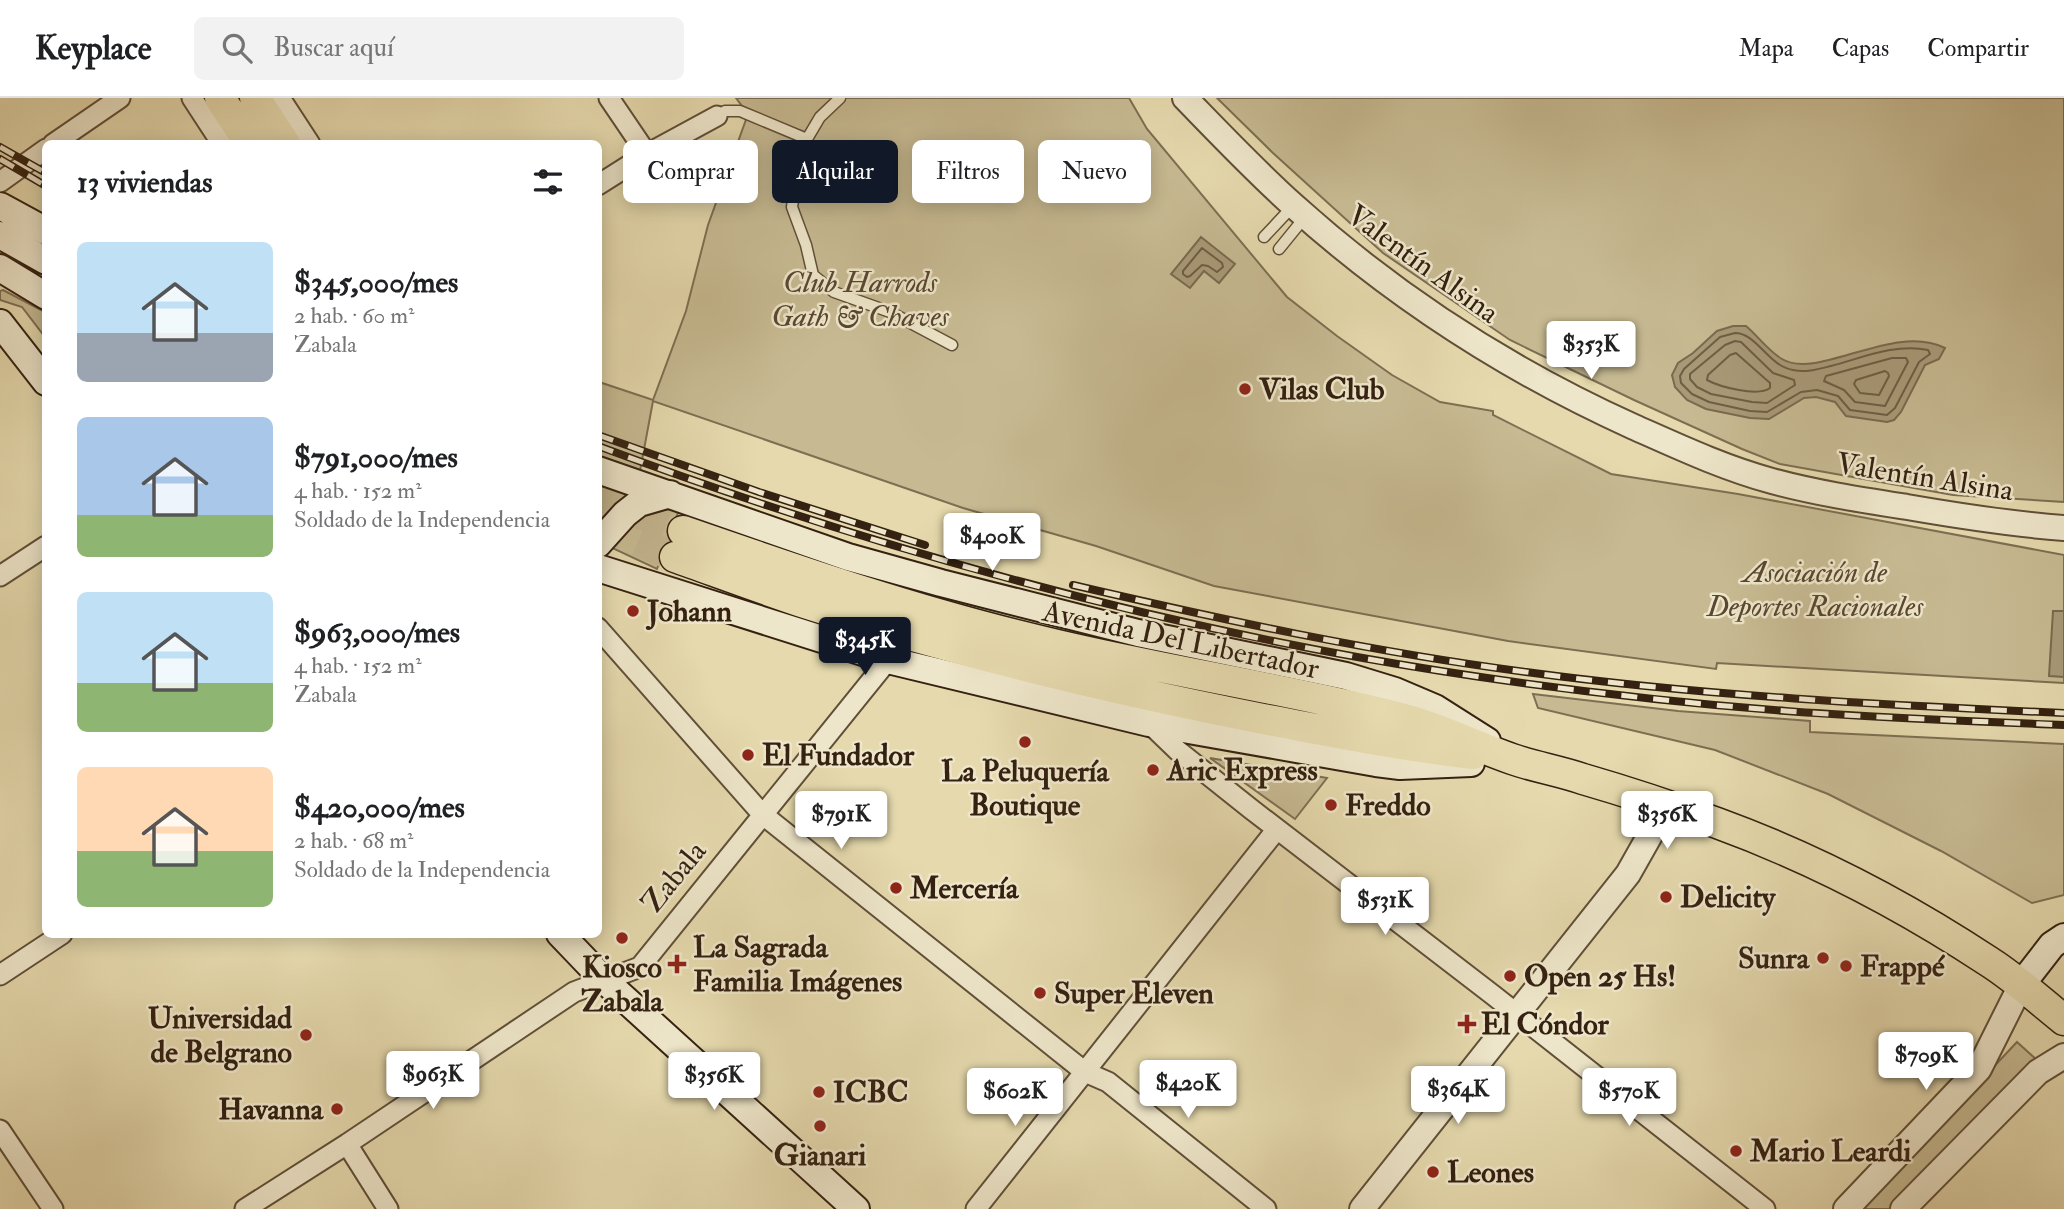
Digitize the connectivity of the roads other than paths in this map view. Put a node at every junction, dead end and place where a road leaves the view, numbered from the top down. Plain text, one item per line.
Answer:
1 (120, 98) edge
2 (192, 98) edge
3 (220, 98) edge
4 (255, 98) edge
5 (280, 98) edge
6 (609, 98) edge
7 (839, 98) edge
8 (1185, 98) edge
9 (717, 116) joint
10 (807, 139) junction
11 (59, 140) edge
12 (219, 140) edge
13 (247, 140) edge
14 (282, 140) edge
15 (307, 140) edge
16 (638, 140) edge
17 (673, 140) edge
18 (42, 152) edge
19 (623, 169) edge
20 (0, 182) edge
21 (602, 182) edge
22 (0, 206) edge
23 (1299, 211) junction
24 (42, 229) edge
25 (0, 235) edge
26 (1264, 237) dead end
27 (1279, 249) dead end
28 (42, 259) edge
29 (0, 268) edge
30 (42, 294) edge
31 (0, 323) edge
32 (952, 345) dead end
33 (42, 377) edge
34 (602, 471) edge
35 (670, 494) junction
36 (2064, 528) edge
37 (602, 540) edge
38 (679, 544) tunnel mouth
39 (42, 549) edge
40 (602, 569) edge
41 (0, 576) edge
42 (602, 633) edge
43 (888, 660) junction
44 (1149, 723) junction
45 (1511, 758) junction
46 (1667, 805) junction
47 (762, 814) junction
48 (1277, 829) junction
49 (2064, 937) edge
50 (56, 938) edge
51 (564, 938) edge
52 (0, 975) edge
53 (604, 980) junction
54 (2021, 985) junction
55 (1517, 1015) junction
56 (2064, 1020) edge
57 (2064, 1056) edge
58 (1085, 1072) junction
59 (0, 1130) edge
60 (347, 1144) junction
61 (53, 1209) edge
62 (245, 1209) edge
63 (388, 1209) edge
64 (856, 1209) edge
65 (976, 1209) edge
66 (1266, 1209) edge
67 (1362, 1209) edge
68 (1765, 1209) edge
69 (1846, 1209) edge
70 (1903, 1209) edge

1 - 11 street
2 - 12 street
3 - 13 main road
4 - 14 main road
5 - 15 street
6 - 16 street
7 - 10 lane
8 - 23 street, Valentín Alsina
9 - 10 lane
9 - 17 street
10 - 32 lane
18 - 20 street
19 - 21 street
22 - 24 main road
23 - 26 lane
23 - 27 lane
23 - 36 street, Valentín Alsina
25 - 28 main road
29 - 30 main road
31 - 33 main road
34 - 35 main road, Avenida Del Libertador
35 - 37 main road
35 - 45 main road, Avenida Del Libertador
38 - 45 main road, Avenida Del Libertador
39 - 41 street
40 - 43 main road, Avenida Del Libertador
42 - 47 street
43 - 44 main road, Avenida Del Libertador
43 - 47 street, Zabala
44 - 45 main road, Avenida Del Libertador
44 - 48 street
45 - 46 main road, Avenida Del Libertador
46 - 54 main road, Avenida Del Libertador
46 - 55 street
47 - 53 street, Zabala
47 - 58 street
48 - 55 street
48 - 58 street
49 - 54 main road
50 - 52 street
51 - 53 main road
53 - 60 street, Zabala
53 - 64 main road
54 - 56 main road, Avenida Del Libertador
54 - 69 street
55 - 67 street
55 - 68 street
57 - 70 street
58 - 65 street
58 - 66 street
59 - 61 street
60 - 62 street, Zabala
60 - 63 street

